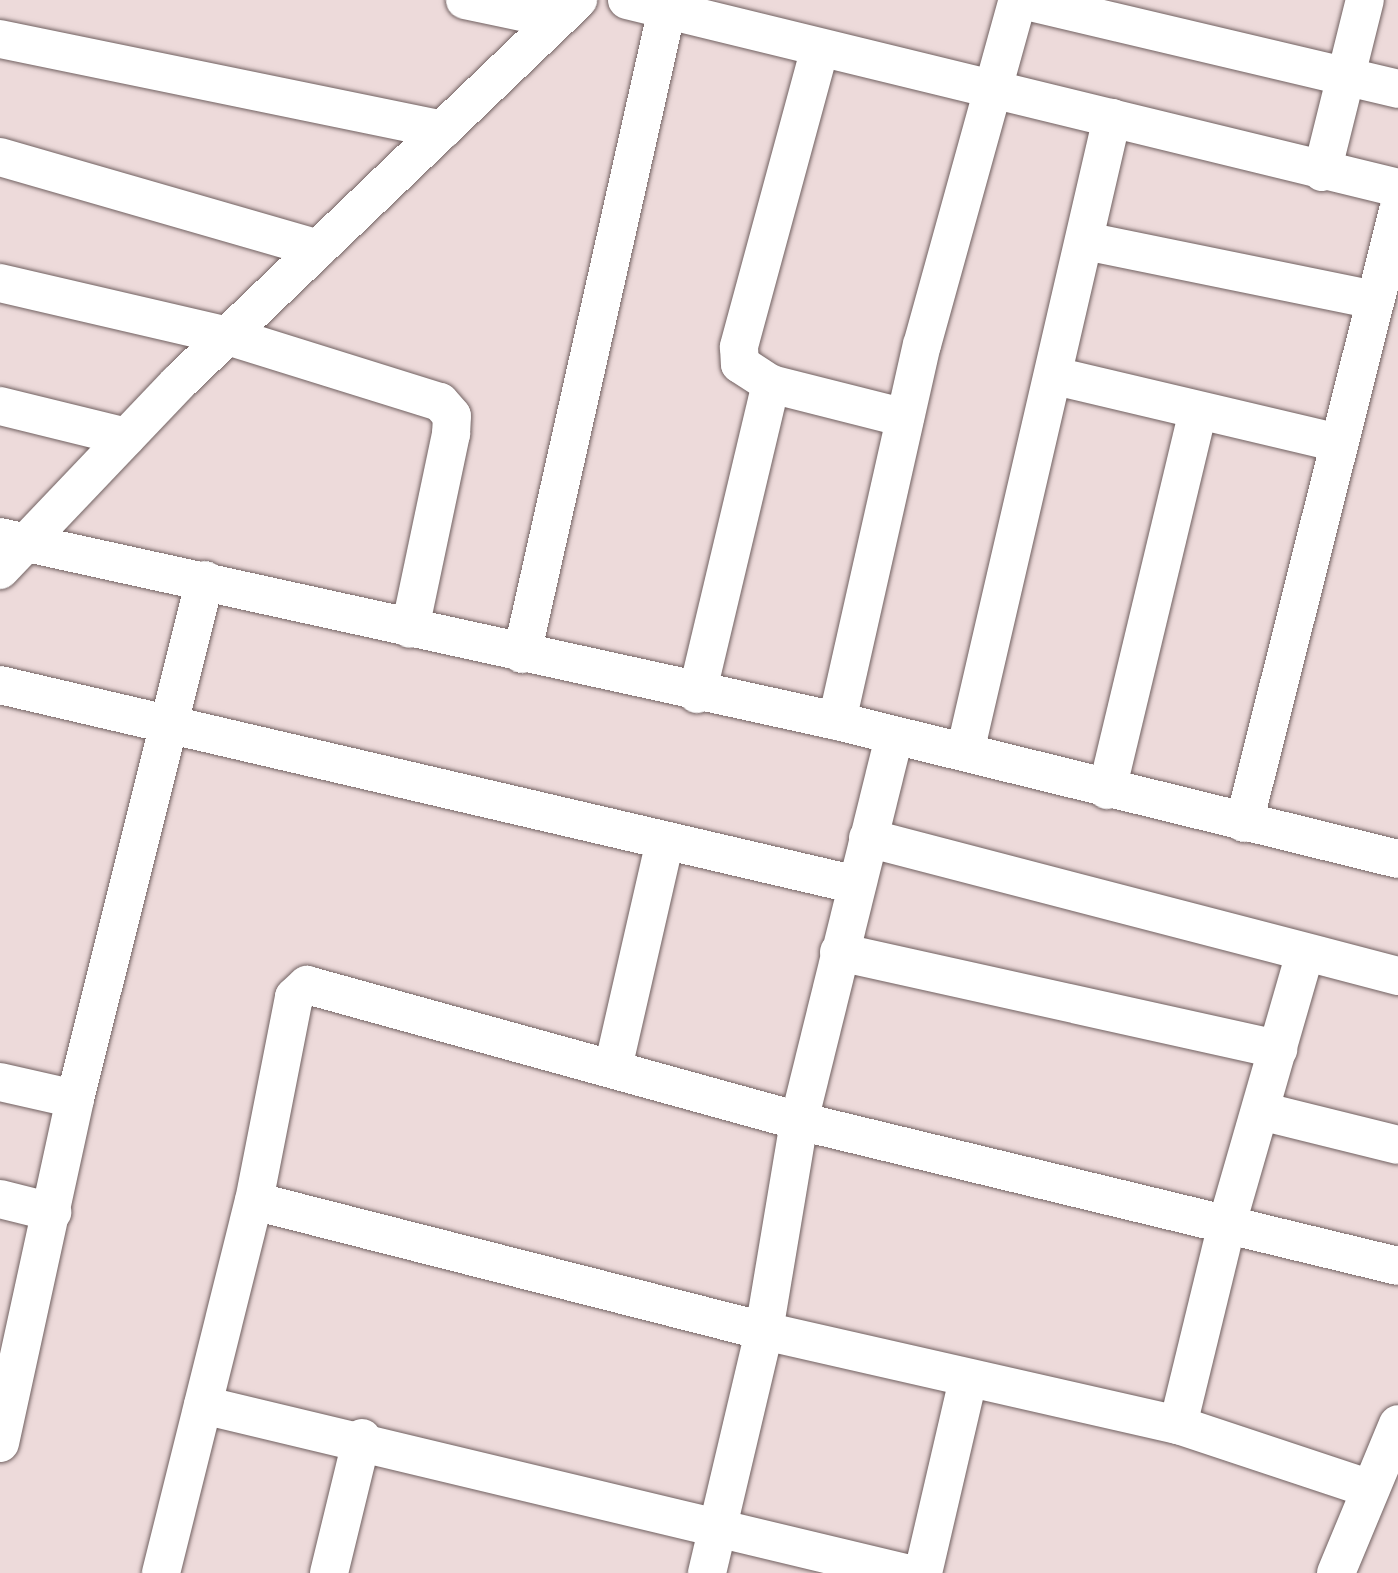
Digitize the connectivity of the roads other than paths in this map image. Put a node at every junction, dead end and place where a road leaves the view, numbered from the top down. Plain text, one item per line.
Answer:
1 (465, 0) edge
2 (627, 0) edge
3 (1020, 0) edge
4 (1365, 0) edge
5 (667, 9) junction
6 (567, 10) edge
7 (0, 39) edge
8 (820, 48) junction
9 (1347, 77) junction
10 (1398, 89) edge
11 (993, 92) junction
12 (1112, 118) junction
13 (443, 130) junction
14 (0, 157) edge
15 (1322, 172) junction
16 (1398, 188) edge
17 (1398, 211) edge
18 (1085, 241) junction
19 (318, 249) junction
20 (0, 283) edge
21 (1375, 300) junction
22 (228, 336) junction
23 (1055, 376) junction
24 (771, 384) junction
25 (0, 407) edge
26 (1198, 411) junction
27 (905, 418) junction
28 (126, 437) junction
29 (1338, 443) junction
30 (13, 540) edge
31 (0, 570) edge
32 (205, 580) junction
33 (410, 629) junction
34 (522, 654) junction
35 (0, 685) edge
36 (697, 694) junction
37 (167, 722) junction
38 (836, 722) junction
39 (894, 737) junction
40 (965, 752) junction
41 (1107, 790) junction
42 (1244, 823) junction
43 (868, 838) junction
44 (664, 841) junction
45 (1398, 859) edge
46 (857, 885) junction
47 (839, 952) junction
48 (1304, 956) junction
49 (1398, 976) edge
50 (1278, 1049) junction
51 (613, 1068) junction
52 (0, 1082) edge
53 (75, 1099) junction
54 (1261, 1111) junction
55 (799, 1121) junction
56 (1398, 1145) edge
57 (0, 1199) edge
58 (254, 1201) junction
59 (51, 1212) junction
60 (1228, 1220) junction
61 (1398, 1266) edge
62 (764, 1331) junction
63 (8, 1378) edge
64 (968, 1379) junction
65 (203, 1405) junction
66 (1398, 1424) edge
67 (1178, 1425) junction
68 (362, 1438) junction
69 (0, 1443) edge
70 (1367, 1488) junction
71 (718, 1533) junction
72 (160, 1573) edge
73 (328, 1573) edge
74 (707, 1573) edge
75 (905, 1573) edge
76 (923, 1573) edge
77 (1336, 1573) edge

1 - 6 street
2 - 5 street
3 - 9 street
3 - 11 street
4 - 9 street
5 - 8 street
5 - 34 street
6 - 13 street
7 - 13 street
8 - 11 street
8 - 24 street
9 - 10 street
9 - 15 street
11 - 12 street
11 - 27 street
12 - 15 street
12 - 18 street
13 - 19 street
14 - 19 street
15 - 16 street
17 - 21 street
18 - 21 street
18 - 23 street
19 - 22 street
20 - 22 street
21 - 29 street
22 - 28 street
22 - 33 street
23 - 26 street
23 - 40 street
24 - 27 street
24 - 36 street
25 - 28 street
26 - 29 street
26 - 41 street
27 - 38 street
28 - 30 street
29 - 42 street
30 - 31 street
30 - 32 street
32 - 33 street
32 - 37 street
33 - 34 street
34 - 36 street
35 - 37 street
36 - 38 street
37 - 44 street
37 - 53 street
38 - 39 street
39 - 40 street
39 - 43 street
40 - 41 street
41 - 42 street
42 - 45 street
43 - 46 street
43 - 48 street
44 - 46 street
44 - 51 street
46 - 47 street
47 - 50 street
47 - 55 street
48 - 49 street
48 - 50 street
50 - 54 street
51 - 55 street
51 - 58 street
52 - 53 street
53 - 59 street
54 - 56 street
54 - 60 street
55 - 60 street
55 - 62 street
57 - 59 street
58 - 62 street
58 - 65 street
59 - 63 street
60 - 61 street
60 - 67 street
62 - 64 street
62 - 71 street
63 - 69 street
64 - 67 street
64 - 76 street
65 - 68 street
65 - 72 street
66 - 70 street
67 - 70 street
68 - 71 street
68 - 73 street
70 - 77 street
71 - 74 street
71 - 75 street

